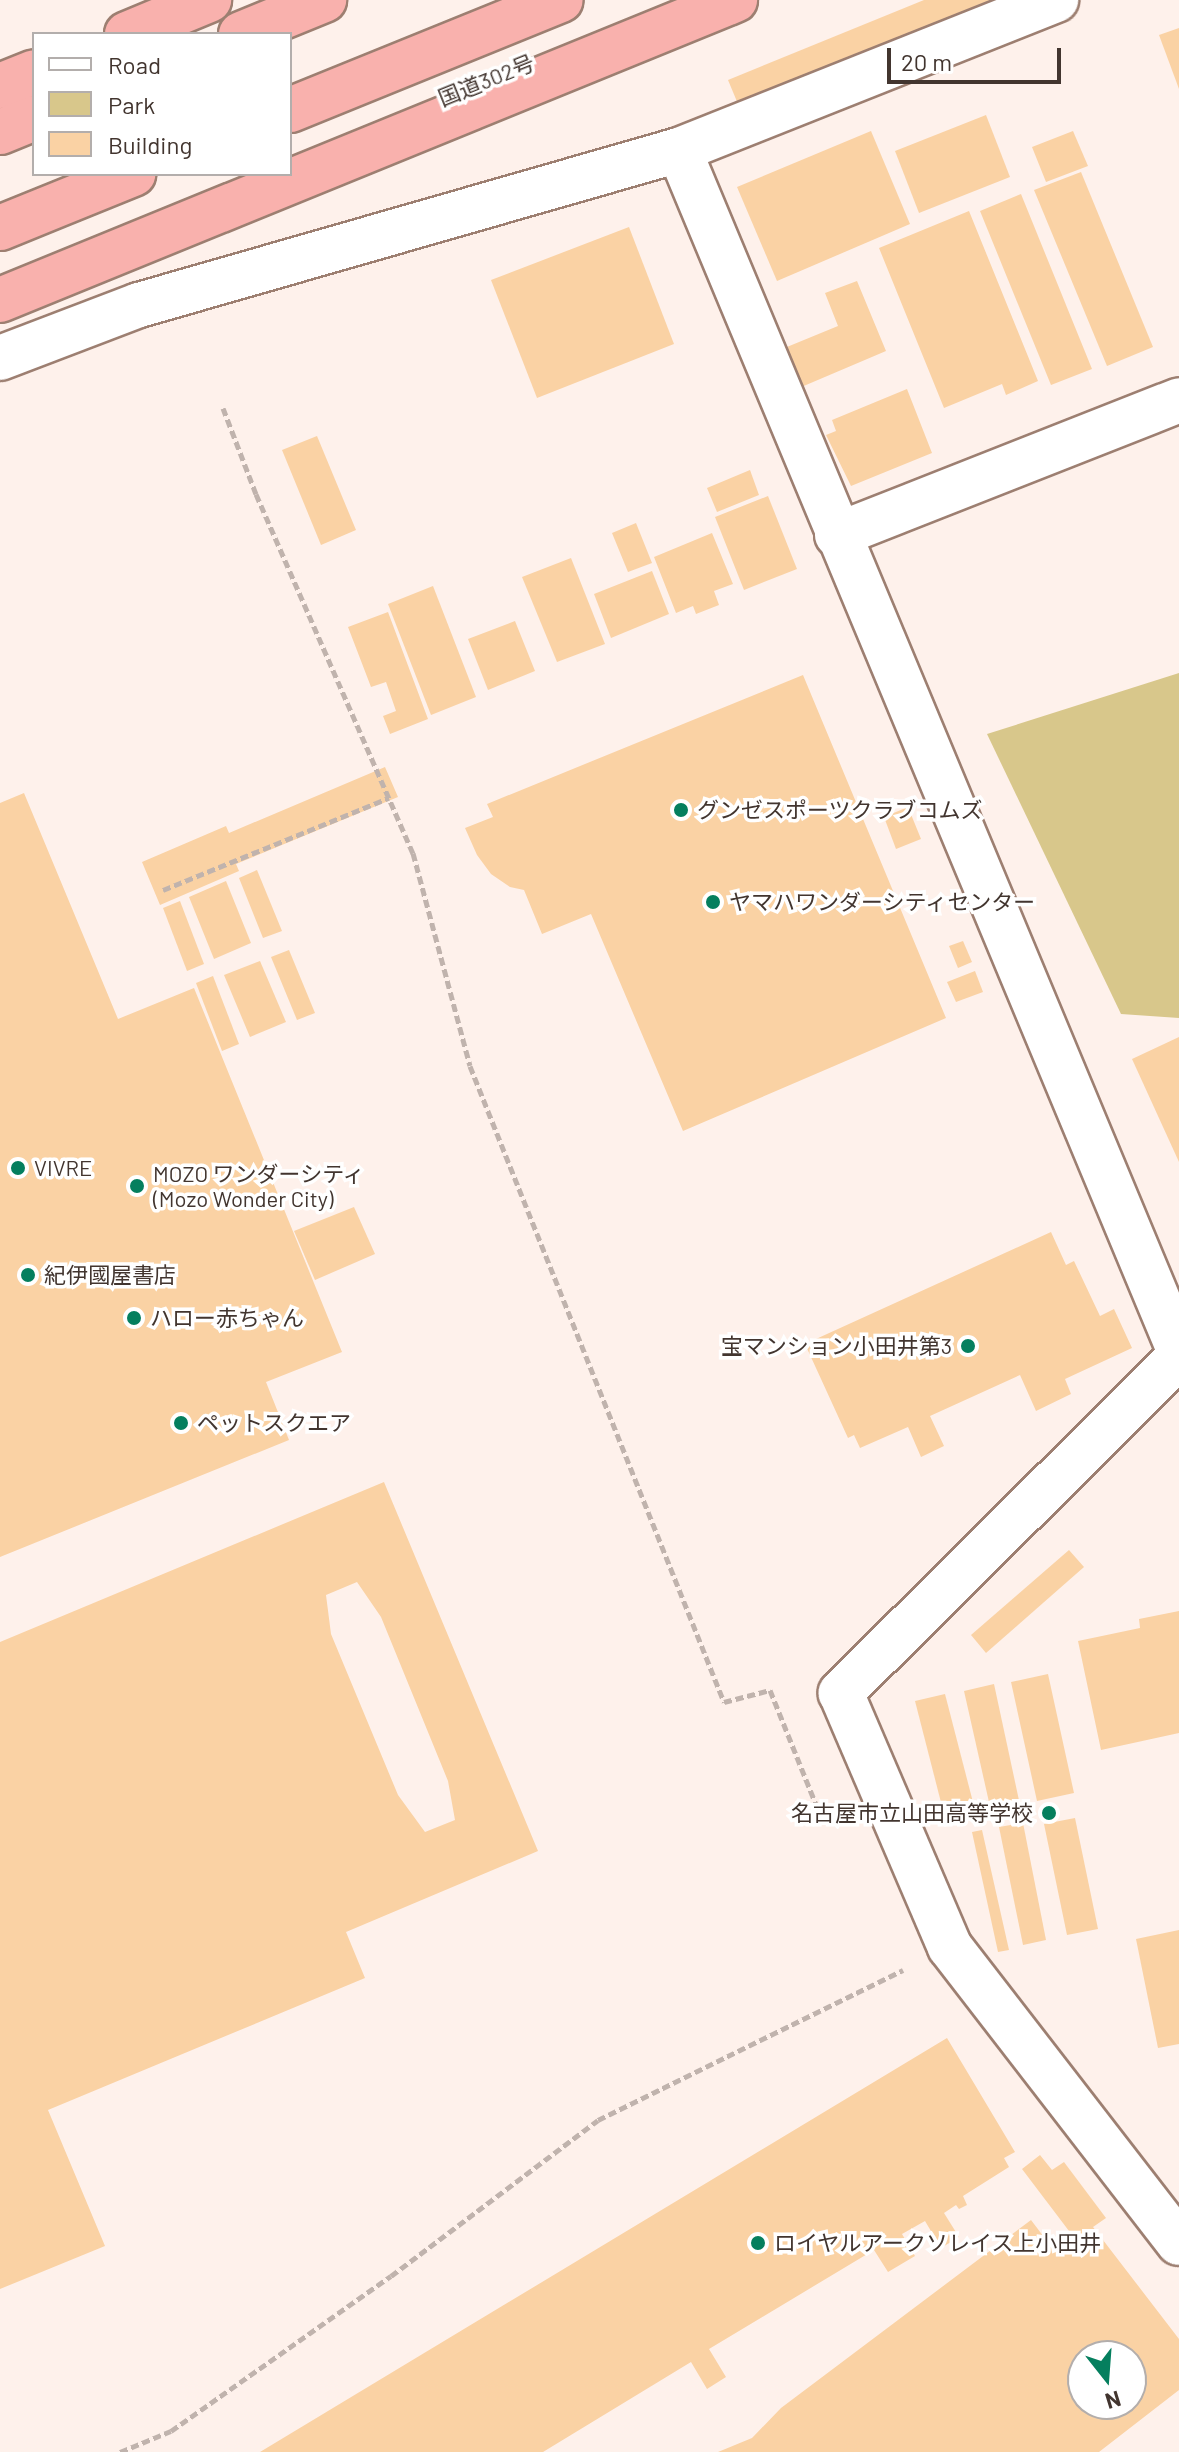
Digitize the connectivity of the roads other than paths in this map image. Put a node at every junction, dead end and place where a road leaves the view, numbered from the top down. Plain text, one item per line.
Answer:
1 (209, 0) edge
2 (324, 0) edge
3 (561, 0) edge
4 (682, 0) edge
5 (735, 0) edge
6 (1056, 0) edge
7 (132, 32) edge
8 (246, 32) edge
9 (32, 73) edge
10 (0, 86) edge
11 (292, 109) edge
12 (32, 119) edge
13 (0, 132) edge
14 (679, 150) junction
15 (292, 159) edge
16 (128, 176) edge
17 (250, 176) edge
18 (0, 228) edge
19 (0, 278) edge
20 (0, 300) edge
21 (0, 358) edge
22 (1179, 400) edge
23 (837, 535) junction
24 (1179, 1350) edge
25 (1179, 1357) edge
26 (1179, 2243) edge

1 - 7 highway
2 - 8 highway
3 - 11 highway
4 - 15 highway, 国道302号
5 - 20 highway
6 - 14 street
9 - 10 highway
12 - 13 highway
14 - 21 street
14 - 23 street
16 - 18 highway
17 - 19 highway
22 - 23 street
23 - 24 street
25 - 26 street

